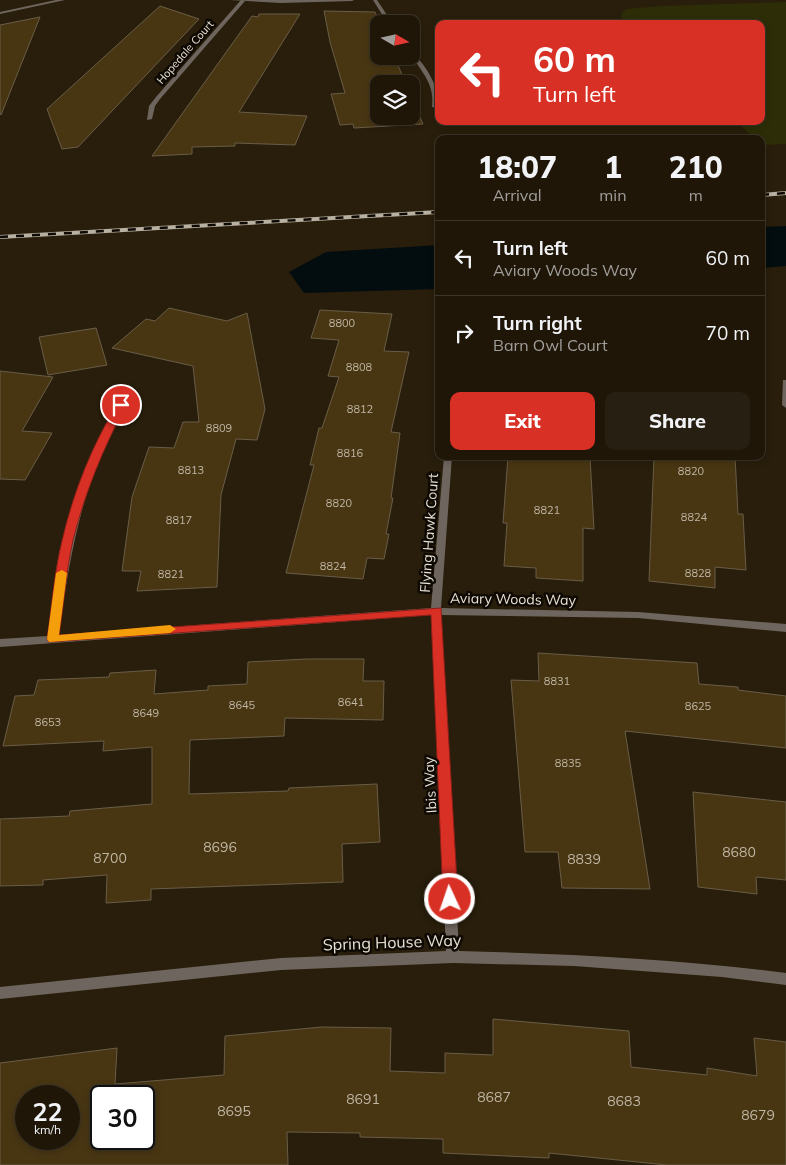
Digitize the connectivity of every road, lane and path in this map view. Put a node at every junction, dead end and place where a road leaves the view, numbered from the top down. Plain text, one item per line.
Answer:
1 (62, 0) edge
2 (232, 0) edge
3 (352, 0) edge
4 (375, 0) edge
5 (243, 1) edge
6 (0, 13) edge
7 (385, 15) edge
8 (419, 65) edge
9 (435, 88) edge
10 (148, 119) dead end
11 (786, 382) edge
12 (121, 405) dead end
13 (786, 405) edge
14 (448, 460) edge
15 (436, 611) junction
16 (786, 628) edge
17 (53, 639) junction
18 (0, 643) edge
19 (453, 957) junction
20 (786, 979) edge
21 (0, 993) edge

1 - 6 street
2 - 5 street
3 - 5 street
4 - 7 street
5 - 10 street, Hopedale Court
8 - 9 street
11 - 13 street
12 - 17 street
14 - 15 street, Flying Hawk Court
15 - 16 street, Aviary Woods Way
15 - 17 street, Aviary Woods Way
15 - 19 street, Ibis Way
17 - 18 street, Aviary Woods Way
19 - 20 street, Spring House Way
19 - 21 street, Spring House Way

